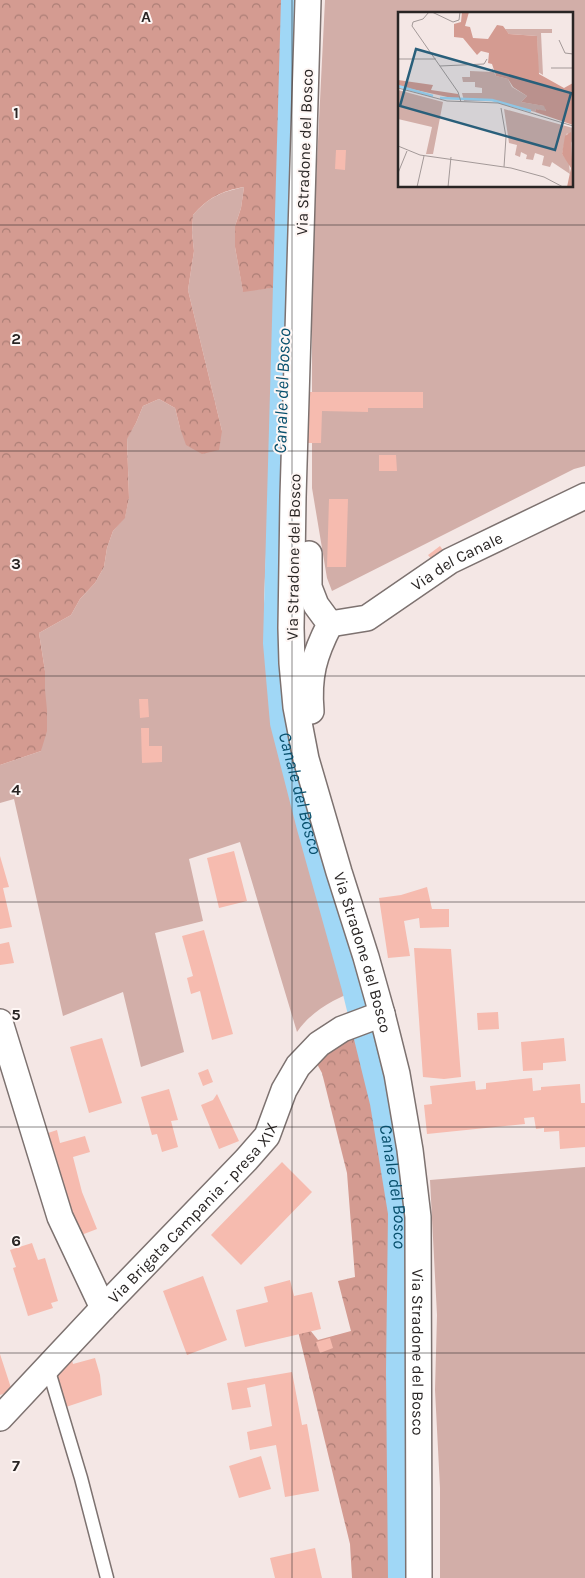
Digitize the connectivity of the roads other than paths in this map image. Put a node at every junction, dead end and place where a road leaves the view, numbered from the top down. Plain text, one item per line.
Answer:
1 (308, 0) edge
2 (296, 460) junction
3 (585, 496) edge
4 (330, 624) junction
5 (319, 801) junction
6 (382, 1014) junction
7 (0, 1022) edge
8 (103, 1308) junction
9 (48, 1368) junction
10 (0, 1418) edge
11 (108, 1578) edge
12 (419, 1578) edge

1 - 2 street, Via Stradone del Bosco
2 - 4 street
2 - 5 street, Via Stradone del Bosco
3 - 4 street, Via del Canale
4 - 5 street
5 - 6 street, Via Stradone del Bosco
6 - 8 street, Via Brigata Campania - presa XIX
6 - 12 street, Via Stradone del Bosco
7 - 8 street
8 - 9 street, Via Brigata Campania - presa XIX
9 - 10 street, Via Brigata Campania - presa XIX
9 - 11 lane

